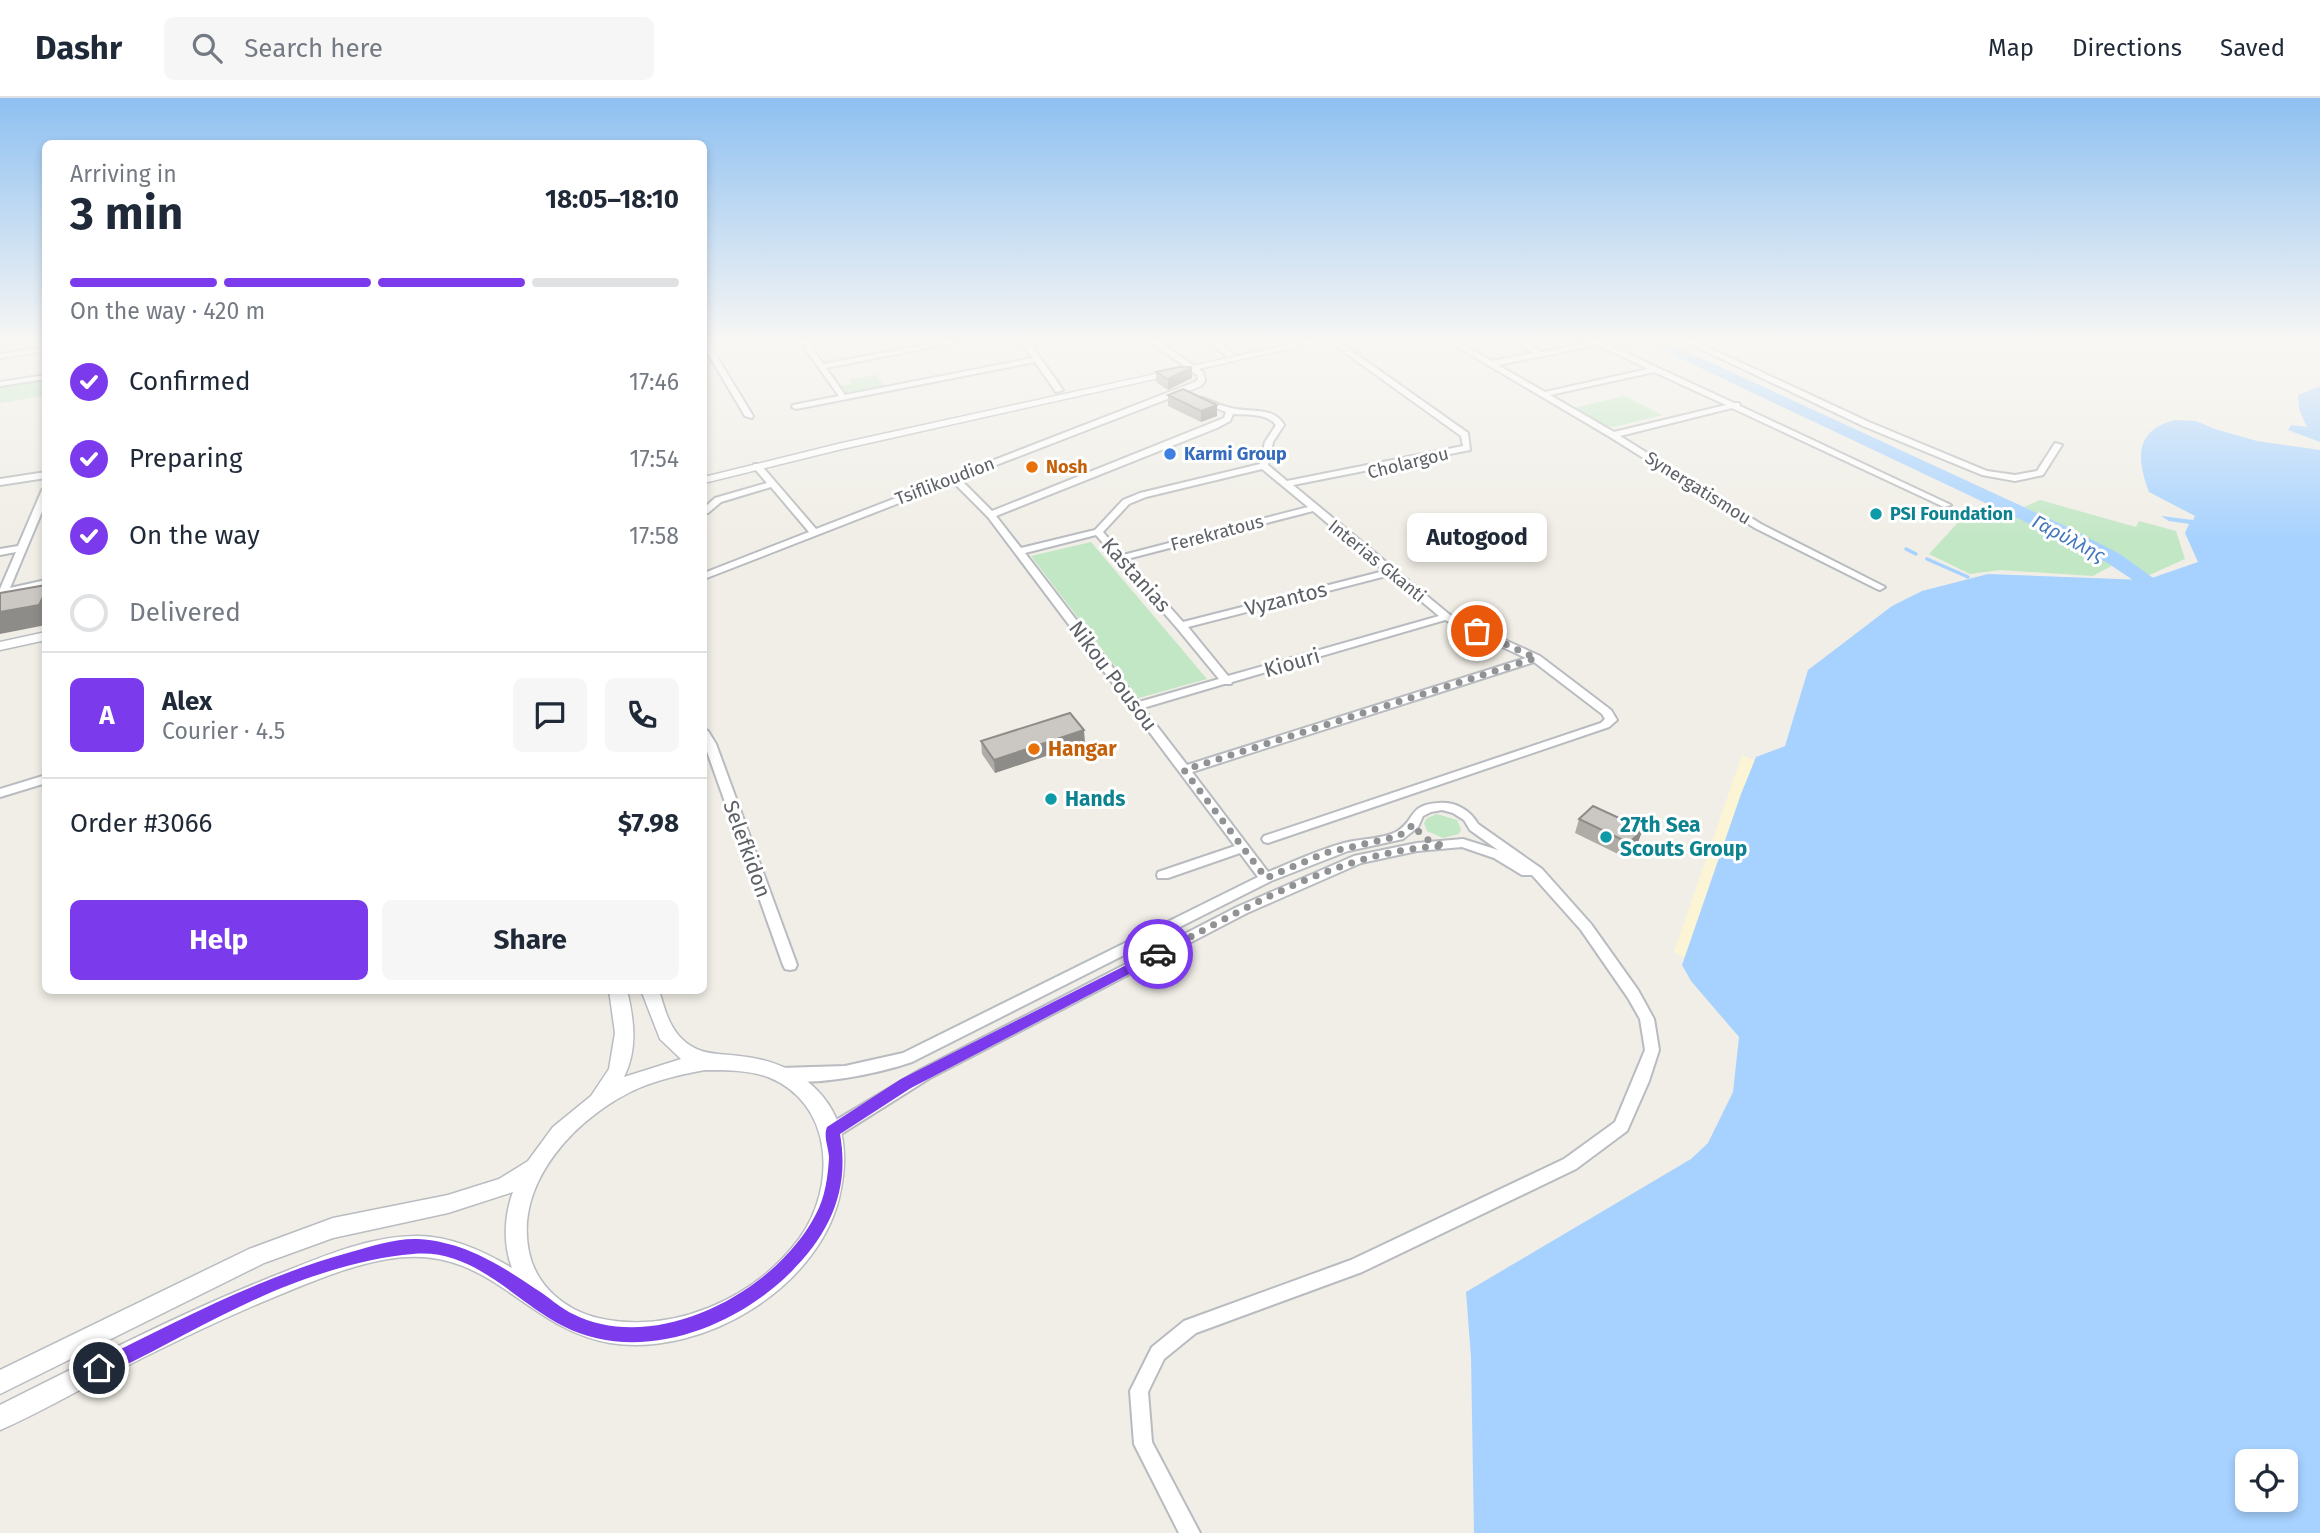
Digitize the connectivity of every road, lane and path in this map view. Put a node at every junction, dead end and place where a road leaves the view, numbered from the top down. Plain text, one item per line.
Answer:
1 (743, 406) edge
2 (801, 406) edge
3 (989, 406) edge
4 (1016, 406) edge
5 (1144, 406) edge
6 (1218, 406) edge
7 (1424, 406) edge
8 (1561, 406) edge
9 (1731, 406) edge
10 (1737, 406) edge
11 (1827, 406) edge
12 (796, 407) dead end
13 (1230, 411) junction
14 (749, 416) dead end
15 (1613, 435) junction
16 (2058, 444) dead end
17 (757, 466) junction
18 (1264, 466) junction
19 (707, 470) edge
20 (42, 476) edge
21 (954, 478) junction
22 (2015, 478) joint
23 (707, 479) edge
24 (0, 482) edge
25 (773, 484) junction
26 (1289, 487) junction
27 (42, 500) edge
28 (1947, 505) dead end
29 (1313, 508) junction
30 (707, 510) edge
31 (991, 515) junction
32 (814, 532) junction
33 (1098, 532) junction
34 (23, 548) junction
35 (0, 552) edge
36 (1018, 552) junction
37 (1121, 558) junction
38 (1391, 572) junction
39 (707, 575) edge
40 (42, 584) edge
41 (1880, 587) dead end
42 (1, 595) edge
43 (1446, 617) junction
44 (1181, 626) junction
45 (42, 637) edge
46 (0, 646) edge
47 (1536, 658) junction
48 (1227, 682) junction
49 (1137, 706) junction
50 (1611, 720) joint
51 (707, 738) edge
52 (1184, 770) junction
53 (42, 780) edge
54 (0, 793) edge
55 (1414, 824) junction
56 (1474, 827) junction
57 (1268, 839) dead end
58 (1463, 843) junction
59 (1445, 846) junction
60 (1241, 848) junction
61 (1164, 875) dead end
62 (1266, 878) junction
63 (1548, 884) junction
64 (790, 965) dead end
65 (619, 994) edge
66 (651, 994) edge
67 (705, 1062) junction
68 (780, 1074) junction
69 (578, 1116) junction
70 (832, 1131) junction
71 (536, 1167) junction
72 (541, 1299) junction
73 (0, 1382) edge
74 (0, 1418) edge
75 (1190, 1533) edge

1 - 14 street
2 - 12 street
3 - 19 main road
4 - 17 main road
5 - 21 street, Tsiflikoudion
6 - 13 street
7 - 26 street, Cholargou
8 - 15 street, Synergatismou
9 - 15 street
10 - 28 street
11 - 22 street
13 - 18 street
13 - 31 street
15 - 41 street, Synergatismou
16 - 22 street
17 - 23 main road
17 - 25 street
18 - 26 street, Interias Gkanti
18 - 33 street
20 - 24 street
21 - 31 street, Nikou Pousou
21 - 32 street, Tsiflikoudion
25 - 30 street
25 - 32 street
26 - 29 street, Interias Gkanti
27 - 34 street
29 - 37 street, Ferekratous
29 - 38 street, Interias Gkanti
31 - 36 street, Nikou Pousou
32 - 39 street, Tsiflikoudion
33 - 36 street, Kastanias
33 - 37 street, Kastanias
34 - 35 street
34 - 42 street
36 - 49 street, Nikou Pousou
37 - 44 street, Kastanias
38 - 43 street, Interias Gkanti
38 - 44 street, Vyzantos
40 - 42 street
43 - 47 street, Interias Gkanti
43 - 48 street, Kiouri
44 - 48 street, Kastanias
45 - 46 main road
47 - 50 street, Interias Gkanti
47 - 52 street
48 - 49 street, Kiouri
49 - 52 street, Nikou Pousou
50 - 57 street
51 - 64 street, Selefkidon
52 - 60 street, Nikou Pousou
53 - 54 street
55 - 56 street
55 - 59 street
55 - 62 street
56 - 58 street
56 - 63 street
58 - 59 street
58 - 63 street
59 - 70 street
60 - 61 street
60 - 62 street, Nikou Pousou
62 - 68 street
63 - 75 street
65 - 69 main road
66 - 67 main road
67 - 68 main road
67 - 69 main road
68 - 70 main road
69 - 71 main road
70 - 72 main road
71 - 72 main road
71 - 73 main road
72 - 74 main road

